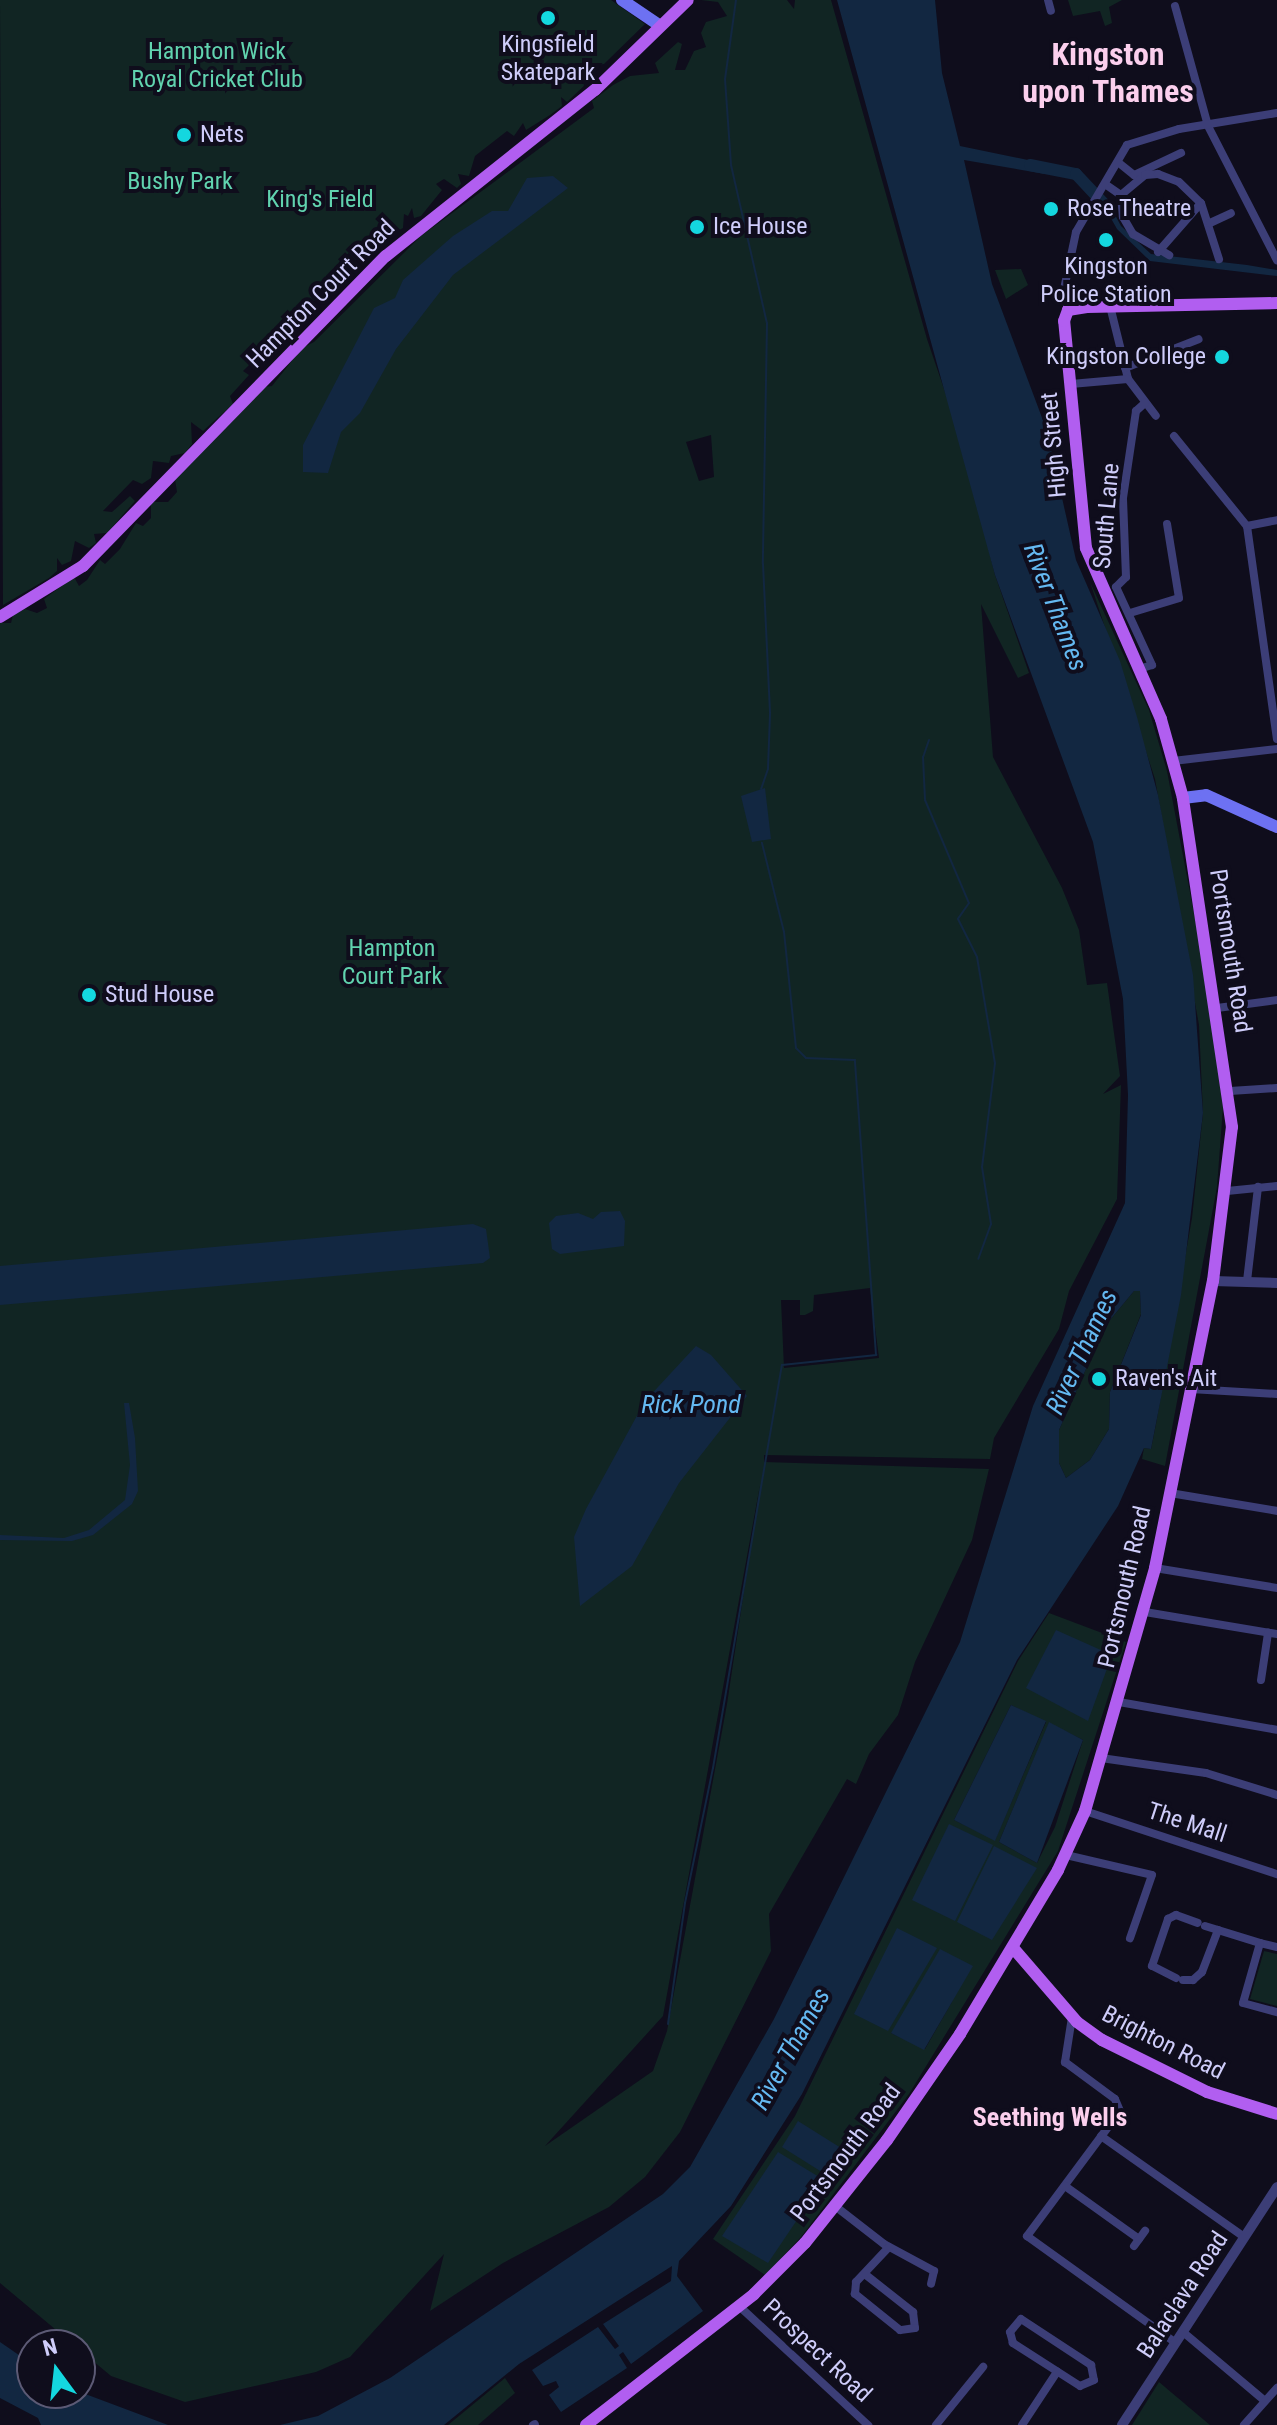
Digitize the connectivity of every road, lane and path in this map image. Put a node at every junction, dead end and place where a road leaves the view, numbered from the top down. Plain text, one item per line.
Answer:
1 (622, 0) edge
2 (683, 2) edge
3 (1175, 6) dead end
4 (659, 25) junction
5 (1277, 113) edge
6 (1208, 126) junction
7 (1181, 153) dead end
8 (1119, 163) junction
9 (1104, 186) junction
10 (1121, 195) junction
11 (1201, 203) junction
12 (1231, 213) dead end
13 (1210, 223) junction
14 (1158, 252) junction
15 (1169, 255) dead end
16 (1219, 259) dead end
17 (1277, 260) edge
18 (1273, 305) edge
19 (1110, 306) junction
20 (1068, 310) junction
21 (1199, 339) dead end
22 (1125, 368) junction
23 (1128, 379) junction
24 (1071, 384) junction
25 (1145, 403) junction
26 (1156, 416) dead end
27 (1174, 436) dead end
28 (1277, 520) edge
29 (1167, 524) dead end
30 (1247, 526) junction
31 (1110, 588) junction
32 (1130, 613) junction
33 (0, 617) edge
34 (1139, 669) junction
35 (1277, 739) edge
36 (1277, 749) edge
37 (1173, 761) junction
38 (1183, 798) junction
39 (1277, 827) edge
40 (1277, 1000) edge
41 (1217, 1008) junction
42 (1277, 1088) edge
43 (1230, 1091) junction
44 (1277, 1186) edge
45 (1258, 1187) junction
46 (1227, 1191) junction
47 (1213, 1281) junction
48 (1247, 1281) junction
49 (1277, 1283) edge
50 (1190, 1389) junction
51 (1277, 1394) edge
52 (1170, 1493) junction
53 (1277, 1511) edge
54 (1155, 1568) junction
55 (1277, 1588) edge
56 (1145, 1612) junction
57 (1272, 1633) edge
58 (1261, 1680) dead end
59 (1119, 1702) junction
60 (1277, 1730) edge
61 (1101, 1758) junction
62 (1277, 1795) edge
63 (1085, 1811) junction
64 (1066, 1855) junction
65 (1277, 1874) edge
66 (1218, 1930) junction
67 (1130, 1938) dead end
68 (1260, 1943) junction
69 (1277, 1947) edge
70 (1014, 1949) junction
71 (1277, 2012) edge
72 (1072, 2017) junction
73 (1277, 2114) edge
74 (1101, 2136) junction
75 (1065, 2186) junction
76 (1277, 2187) edge
77 (835, 2206) junction
78 (1145, 2231) dead end
79 (1244, 2237) junction
80 (889, 2247) junction
81 (866, 2275) junction
82 (931, 2284) dead end
83 (739, 2306) junction
84 (1183, 2332) junction
85 (1176, 2343) junction
86 (983, 2367) dead end
87 (1057, 2372) junction
88 (1277, 2388) edge
89 (1265, 2401) junction
90 (586, 2425) edge
91 (868, 2425) edge
92 (936, 2425) edge
93 (1022, 2425) edge
94 (1122, 2425) edge
95 (1244, 2425) edge

1 - 4 main road
2 - 4 main road, Hampton Court Road
3 - 6 street
4 - 33 main road, Hampton Court Road
5 - 6 street
6 - 8 street
6 - 17 street
7 - 8 street
8 - 9 street
9 - 10 street
9 - 20 street, High Street
10 - 11 street
10 - 14 street
11 - 13 street
11 - 14 street
12 - 13 street
13 - 16 street
14 - 15 street
18 - 19 main road
19 - 20 main road
19 - 22 street
20 - 24 main road, High Street
21 - 22 street
22 - 23 street
23 - 24 street
23 - 25 street
24 - 31 main road, High Street
25 - 26 street
25 - 31 street, South Lane
27 - 30 street
28 - 30 street
29 - 32 street
30 - 35 street
31 - 32 street
31 - 34 main road, Portsmouth Road
32 - 34 street
34 - 37 main road, Portsmouth Road
36 - 37 street
37 - 38 main road, Portsmouth Road
38 - 39 main road
38 - 41 main road, Portsmouth Road
40 - 41 street
41 - 43 main road, Portsmouth Road
42 - 43 street
43 - 46 main road, Portsmouth Road
44 - 45 street
45 - 46 street
45 - 48 street
46 - 47 main road, Portsmouth Road
47 - 48 street
47 - 50 main road, Portsmouth Road
48 - 49 street
50 - 51 street
50 - 52 main road, Portsmouth Road
52 - 53 street
52 - 54 main road, Portsmouth Road
54 - 55 street
54 - 56 main road, Portsmouth Road
56 - 57 street
56 - 59 main road, Portsmouth Road
57 - 58 street
59 - 60 street
59 - 61 main road, Portsmouth Road
61 - 62 street
61 - 63 main road, Portsmouth Road
63 - 64 main road, Portsmouth Road
63 - 65 street, The Mall
64 - 67 street
64 - 70 main road, Portsmouth Road
66 - 66 street
66 - 68 street
68 - 69 street
68 - 71 street
70 - 72 main road, Brighton Road
70 - 77 main road, Portsmouth Road
72 - 73 main road, Brighton Road
72 - 74 street
74 - 75 street
74 - 79 street
75 - 78 street
75 - 85 street
76 - 79 street, Balaclava Road
77 - 80 street
77 - 83 main road, Portsmouth Road
79 - 84 street, Balaclava Road
80 - 81 street
80 - 82 street
81 - 81 street
83 - 90 main road, Portsmouth Road
83 - 91 street, Prospect Road
84 - 85 street, Balaclava Road
84 - 89 street
85 - 94 street, Balaclava Road
86 - 92 street
87 - 87 street
87 - 93 street
88 - 89 street
89 - 95 street

